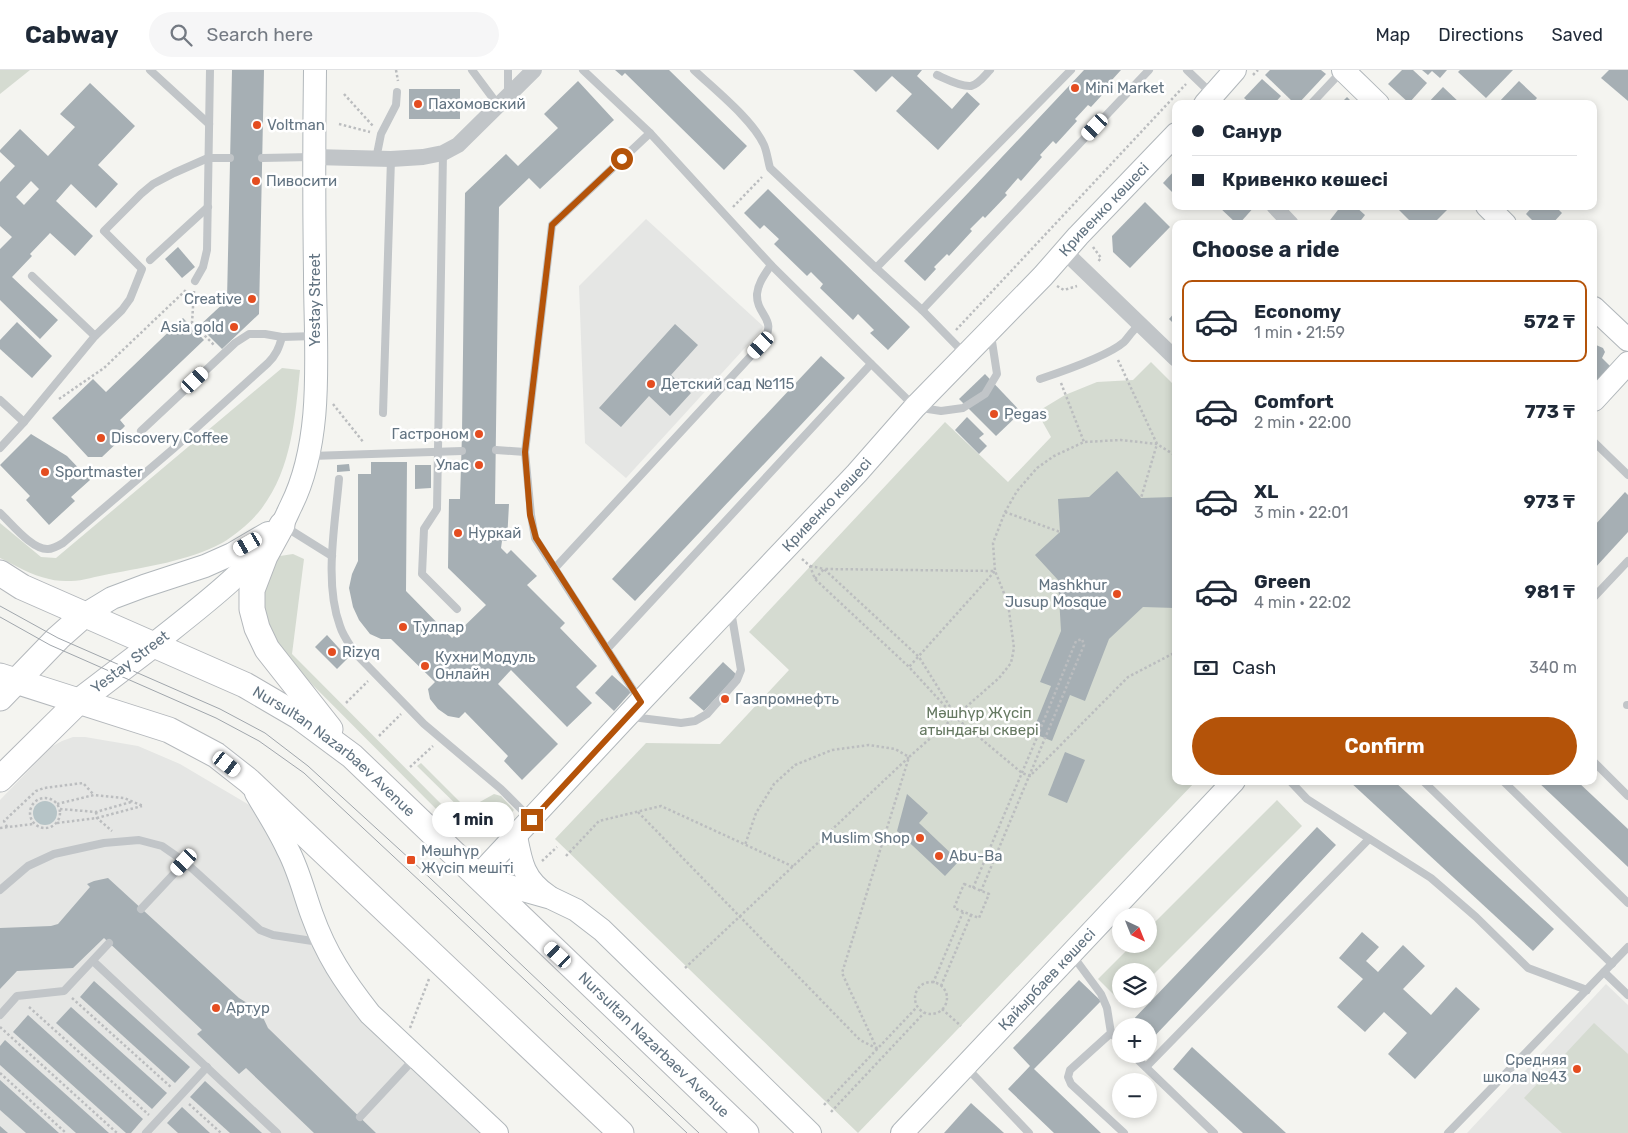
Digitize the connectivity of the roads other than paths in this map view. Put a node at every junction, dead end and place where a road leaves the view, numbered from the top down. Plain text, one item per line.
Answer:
1 (150, 70) edge
2 (210, 70) edge
3 (315, 70) edge
4 (472, 70) edge
5 (508, 70) edge
6 (534, 70) edge
7 (584, 70) edge
8 (694, 70) edge
9 (990, 70) edge
10 (1071, 70) edge
11 (1149, 70) edge
12 (1187, 70) edge
13 (1235, 70) edge
14 (1343, 70) edge
15 (937, 76) dead end
16 (398, 92) dead end
17 (1209, 99) edge
18 (503, 100) junction
19 (1315, 100) edge
20 (1374, 100) edge
21 (209, 124) junction
22 (650, 133) junction
23 (1172, 138) edge
24 (443, 153) junction
25 (314, 157) junction
26 (208, 158) junction
27 (230, 158) dead end
28 (262, 158) dead end
29 (384, 159) junction
30 (208, 207) junction
31 (1278, 210) edge
32 (1491, 210) edge
33 (1288, 220) edge
34 (1501, 220) edge
35 (1065, 252) junction
36 (150, 260) dead end
37 (770, 266) junction
38 (876, 268) junction
39 (32, 276) dead end
40 (195, 281) road end
41 (922, 310) junction
42 (1597, 311) edge
43 (1140, 324) junction
44 (990, 330) junction
45 (95, 336) junction
46 (315, 336) junction
47 (282, 337) junction
48 (1628, 340) edge
49 (1172, 354) edge
50 (966, 356) junction
51 (1628, 363) edge
52 (870, 364) junction
53 (1040, 379) dead end
54 (1597, 397) edge
55 (0, 400) edge
56 (915, 407) junction
57 (383, 413) dead end
58 (24, 422) junction
59 (141, 431) dead end
60 (1597, 445) edge
61 (0, 448) edge
62 (496, 450) dead end
63 (438, 451) junction
64 (462, 451) dead end
65 (525, 452) junction
66 (309, 456) junction
67 (1628, 475) edge
68 (339, 479) dead end
69 (0, 513) edge
70 (282, 525) junction
71 (332, 556) junction
72 (1628, 561) edge
73 (555, 568) junction
74 (0, 573) edge
75 (1597, 594) edge
76 (731, 606) junction
77 (457, 610) dead end
78 (84, 615) junction
79 (154, 644) junction
80 (607, 649) junction
81 (5, 685) edge
82 (78, 702) junction
83 (634, 709) junction
84 (352, 756) junction
85 (1597, 765) edge
86 (0, 779) edge
87 (249, 781) junction
88 (1230, 785) edge
89 (1294, 785) edge
90 (1427, 785) edge
91 (1507, 785) edge
92 (1628, 796) edge
93 (524, 828) junction
94 (1370, 839) junction
95 (184, 862) junction
96 (477, 877) junction
97 (0, 890) edge
98 (551, 898) junction
99 (1628, 903) edge
100 (141, 909) dead end
101 (109, 943) dead end
102 (324, 943) junction
103 (1628, 947) edge
104 (1071, 953) junction
105 (93, 961) junction
106 (1612, 964) junction
107 (1604, 972) junction
108 (1587, 990) junction
109 (1628, 995) edge
110 (0, 1015) edge
111 (1111, 1033) joint
112 (409, 1051) junction
113 (1142, 1063) edge
114 (965, 1065) junction
115 (207, 1067) junction
116 (1146, 1067) junction
117 (360, 1117) dead end
118 (146, 1133) edge
119 (277, 1133) edge
120 (497, 1133) edge
121 (621, 1133) edge
122 (746, 1133) edge
123 (810, 1133) edge
124 (902, 1133) edge
125 (1029, 1133) edge
126 (1124, 1133) edge
127 (1214, 1133) edge
128 (1448, 1133) edge

1 - 21 lane
2 - 21 lane
3 - 25 street, Yestay Street
4 - 18 lane
5 - 18 lane
6 - 18 street
7 - 22 lane
8 - 38 lane
9 - 15 lane
10 - 38 lane
11 - 41 lane
12 - 17 lane
13 - 17 street
14 - 19 lane
14 - 20 street
16 - 29 lane
18 - 24 street
21 - 26 lane
22 - 37 lane
22 - 65 lane
23 - 35 street, Кривенко көшесі
24 - 29 street
24 - 63 lane
25 - 28 lane
25 - 29 street
25 - 46 street, Yestay Street
26 - 27 lane
26 - 30 lane
26 - 45 lane
29 - 57 lane
30 - 36 lane
30 - 40 lane
31 - 33 street
32 - 34 street
35 - 43 street
35 - 44 street, Кривенко көшесі
37 - 52 lane
37 - 73 lane
38 - 41 lane
39 - 45 lane
41 - 50 lane
42 - 48 street
43 - 49 street
43 - 53 lane
44 - 50 street, Кривенко көшесі
44 - 56 lane
45 - 58 lane
46 - 47 lane
46 - 66 street, Yestay Street
47 - 59 lane
47 - 69 lane
50 - 56 street, Кривенко көшесі
51 - 54 street
52 - 56 lane
52 - 80 lane
55 - 58 lane
56 - 76 street, Кривенко көшесі
58 - 61 lane
60 - 67 lane
62 - 65 lane
63 - 64 lane
63 - 66 lane
63 - 77 lane
65 - 73 lane
66 - 70 street, Yestay Street
68 - 71 lane
70 - 71 lane
70 - 78 street
70 - 79 street, Yestay Street
70 - 84 main road
71 - 93 lane
72 - 75 lane
73 - 80 lane
74 - 78 main road, Nursultan Nazarbaev Avenue
76 - 83 street, Кривенко көшесі
76 - 83 lane
78 - 79 main road, Nursultan Nazarbaev Avenue
78 - 81 main road
79 - 82 main road, Yestay Street
79 - 84 main road, Nursultan Nazarbaev Avenue
80 - 83 lane
81 - 82 main road
82 - 86 main road, Yestay Street
82 - 87 main road
83 - 93 street, Кривенко көшесі
84 - 96 main road, Nursultan Nazarbaev Avenue
85 - 92 lane
87 - 102 street
87 - 121 main road
88 - 104 street, Қайырбаев көшесі
89 - 94 lane
90 - 106 lane
91 - 99 lane
93 - 96 street, Кривенко көшесі
93 - 98 street
94 - 108 lane
94 - 116 lane
95 - 97 lane
95 - 100 lane
95 - 102 lane
96 - 98 street
96 - 122 main road, Nursultan Nazarbaev Avenue
98 - 123 street
101 - 105 lane
102 - 112 street
103 - 106 lane
104 - 111 lane
104 - 114 street, Қайырбаев көшесі
105 - 110 lane
105 - 115 lane
106 - 107 lane
107 - 108 lane
107 - 109 lane
108 - 128 lane
111 - 126 lane
112 - 117 lane
112 - 120 street
113 - 116 lane
114 - 124 street, Қайырбаев көшесі
114 - 125 lane
115 - 118 lane
115 - 119 lane
116 - 127 lane

